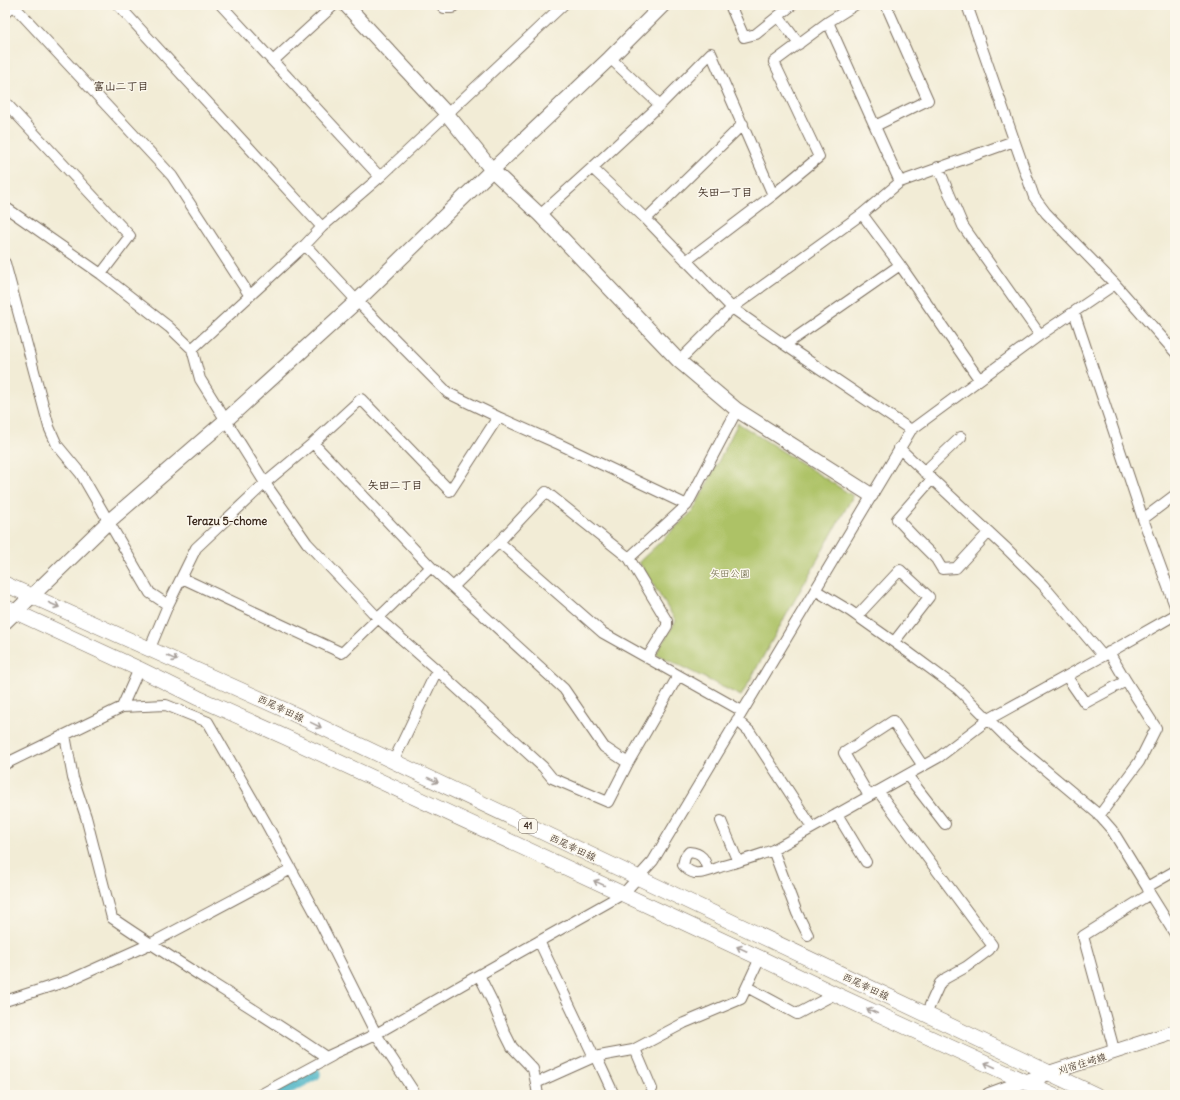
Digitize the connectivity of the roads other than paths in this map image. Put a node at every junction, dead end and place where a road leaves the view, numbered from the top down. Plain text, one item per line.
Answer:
1 (14, 5) edge
2 (118, 5) edge
3 (221, 5) edge
4 (334, 5) edge
5 (346, 5) edge
6 (442, 5) edge
7 (455, 5) edge
8 (563, 5) edge
9 (663, 5) edge
10 (730, 5) edge
11 (792, 5) edge
12 (886, 5) edge
13 (970, 6) edge
14 (849, 7) edge
15 (5, 13) edge
16 (778, 16) junction
17 (828, 22) junction
18 (798, 44) junction
19 (610, 58) junction
20 (273, 61) junction
21 (5, 102) edge
22 (660, 104) junction
23 (447, 114) junction
24 (742, 124) junction
25 (875, 126) junction
26 (1014, 141) junction
27 (938, 167) junction
28 (592, 168) junction
29 (492, 170) junction
30 (380, 177) junction
31 (900, 182) junction
32 (773, 195) junction
33 (5, 207) edge
34 (862, 214) junction
35 (540, 215) junction
36 (646, 219) junction
37 (322, 227) junction
38 (305, 244) junction
39 (686, 261) junction
40 (5, 263) edge
41 (900, 265) junction
42 (101, 274) junction
43 (1115, 284) junction
44 (8, 285) edge
45 (250, 296) junction
46 (357, 301) junction
47 (732, 308) junction
48 (1074, 312) junction
49 (1040, 335) junction
50 (785, 345) junction
51 (192, 349) junction
52 (1175, 352) edge
53 (679, 361) junction
54 (979, 379) junction
55 (737, 410) junction
56 (498, 417) junction
57 (226, 420) junction
58 (910, 430) junction
59 (961, 437) dead end
60 (313, 443) junction
61 (899, 448) junction
62 (924, 472) junction
63 (932, 479) junction
64 (265, 483) junction
65 (871, 495) junction
66 (1175, 495) edge
67 (687, 505) junction
68 (1143, 520) junction
69 (108, 522) junction
70 (989, 532) junction
71 (499, 542) junction
72 (629, 558) junction
73 (431, 567) junction
74 (182, 578) junction
75 (5, 584) edge
76 (453, 587) junction
77 (815, 590) junction
78 (32, 596) junction
79 (168, 605) junction
80 (1175, 606) edge
81 (8, 614) edge
82 (1175, 615) edge
83 (857, 616) junction
84 (378, 618) junction
85 (894, 642) junction
86 (150, 648) junction
87 (1106, 654) junction
88 (648, 658) junction
89 (139, 669) junction
90 (437, 670) junction
91 (678, 676) junction
92 (1066, 676) junction
93 (1126, 682) junction
94 (122, 707) junction
95 (739, 716) junction
96 (989, 719) junction
97 (65, 735) junction
98 (393, 762) junction
99 (628, 763) junction
100 (5, 764) edge
101 (923, 766) junction
102 (907, 775) junction
103 (878, 791) junction
104 (869, 796) junction
105 (837, 814) junction
106 (1100, 816) junction
107 (720, 821) dead end
108 (944, 824) dead end
109 (812, 828) junction
110 (773, 850) junction
111 (738, 862) junction
112 (866, 862) dead end
113 (291, 869) junction
114 (708, 871) dead end
115 (1175, 871) edge
116 (638, 878) junction
117 (1149, 890) junction
118 (623, 894) junction
119 (1175, 934) edge
120 (808, 935) dead end
121 (539, 941) junction
122 (150, 944) junction
123 (760, 958) junction
124 (479, 974) junction
125 (747, 987) junction
126 (835, 994) junction
127 (5, 1001) edge
128 (926, 1014) junction
129 (1175, 1032) edge
130 (376, 1034) junction
131 (635, 1049) junction
132 (343, 1050) junction
133 (1114, 1053) junction
134 (595, 1057) junction
135 (1049, 1073) junction
136 (1026, 1082) junction
137 (536, 1083) junction
138 (652, 1089) dead end
139 (415, 1093) edge
140 (260, 1095) edge
141 (403, 1095) edge
142 (538, 1095) edge
143 (614, 1095) edge
144 (989, 1095) edge
145 (1054, 1095) edge
146 (1096, 1095) edge

1 - 15 street
1 - 45 street
2 - 37 street
3 - 20 street
4 - 20 street
5 - 23 street
6 - 7 street
8 - 23 street
9 - 19 street
10 - 16 street
11 - 16 street
12 - 25 street
13 - 26 street
14 - 17 street
16 - 18 street
17 - 18 street
17 - 25 street
18 - 32 street
19 - 22 street
19 - 29 street
20 - 30 street
21 - 42 street
22 - 24 street
22 - 28 street
23 - 29 street
23 - 30 street
24 - 32 street
24 - 36 street
25 - 31 street
26 - 27 street
26 - 43 street
27 - 31 street
27 - 49 street
28 - 35 street
28 - 36 street
29 - 35 street
29 - 46 street
30 - 37 street
31 - 34 street
32 - 39 street
33 - 42 street
34 - 41 street
34 - 47 street
35 - 53 street
36 - 39 street
37 - 38 street
38 - 45 street
38 - 46 street
39 - 47 street
40 - 44 street
41 - 50 street
41 - 54 street
42 - 51 street
43 - 48 street
43 - 52 street
44 - 69 street
45 - 51 street
46 - 56 street
46 - 57 street
47 - 50 street
47 - 53 street
48 - 49 street
48 - 68 street
49 - 54 street
50 - 58 street
51 - 57 street
53 - 55 street
54 - 58 street
55 - 65 street
55 - 67 street
56 - 60 street
56 - 67 street
57 - 64 street
57 - 69 street
58 - 61 street
59 - 62 street
60 - 64 street
60 - 73 street
61 - 62 street
61 - 65 street
62 - 63 street
63 - 70 street
63 - 70 street
64 - 74 street
64 - 84 street
65 - 77 street
66 - 68 street
67 - 72 street
68 - 80 street
69 - 78 street
69 - 79 street
70 - 87 street
71 - 72 street
71 - 76 street
71 - 88 street
72 - 88 street
73 - 76 street
73 - 84 street
74 - 79 street
74 - 84 street
75 - 78 main road, 西尾幸田線 / 41
76 - 99 street
77 - 83 street
77 - 95 street
78 - 81 street
78 -> 86 main road, 西尾幸田線 / 41
79 - 86 street
81 - 89 main road, 西尾幸田線 / 41
82 - 87 street
83 - 85 street
83 - 85 street
84 - 90 street
85 - 96 street
86 -> 98 main road, 西尾幸田線 / 41
87 - 92 street
87 - 93 street
88 - 91 street
89 - 94 street
118 -> 89 main road, 西尾幸田線 / 41
90 - 98 street
90 - 99 street
91 - 95 street
91 - 99 street
92 - 93 street
92 - 96 street
93 - 106 street
94 - 97 street
94 - 113 street
95 - 109 street
95 - 116 street
96 - 101 street
96 - 106 street
97 - 100 street
97 - 122 street
98 -> 116 main road, 西尾幸田線 / 41
101 - 102 street
101 - 104 street
102 - 103 street
102 - 108 street
103 - 104 street
103 - 128 street
104 - 105 street
105 - 109 street
105 - 112 street
106 - 117 street
107 - 111 street
109 - 110 street
110 - 111 street
110 - 120 street
111 - 114 street
113 - 122 street
113 - 130 street
115 - 117 street
116 - 118 street
116 - 128 main road, 西尾幸田線 / 41
117 - 119 street
117 - 133 street
118 - 121 street
123 -> 118 main road, 西尾幸田線 / 41
121 - 124 street
121 - 134 street
122 - 127 street
122 - 132 street
123 - 125 street
123 - 126 main road, 西尾幸田線 / 41
124 - 130 street
124 - 137 street
125 - 126 street
125 - 131 street
136 -> 126 main road, 西尾幸田線 / 41
128 - 135 main road, 西尾幸田線 / 41
129 - 133 street, 刈宿住崎線
130 - 132 street
130 - 139 street
131 - 134 street
131 - 138 street
132 - 140 street
133 - 135 street, 刈宿住崎線
134 - 137 street
134 - 143 street
135 - 136 street, 刈宿住崎線
135 - 146 main road, 西尾幸田線 / 41
136 - 144 street, 刈宿住崎線
136 - 145 main road, 西尾幸田線 / 41
137 - 142 street
139 - 141 street

